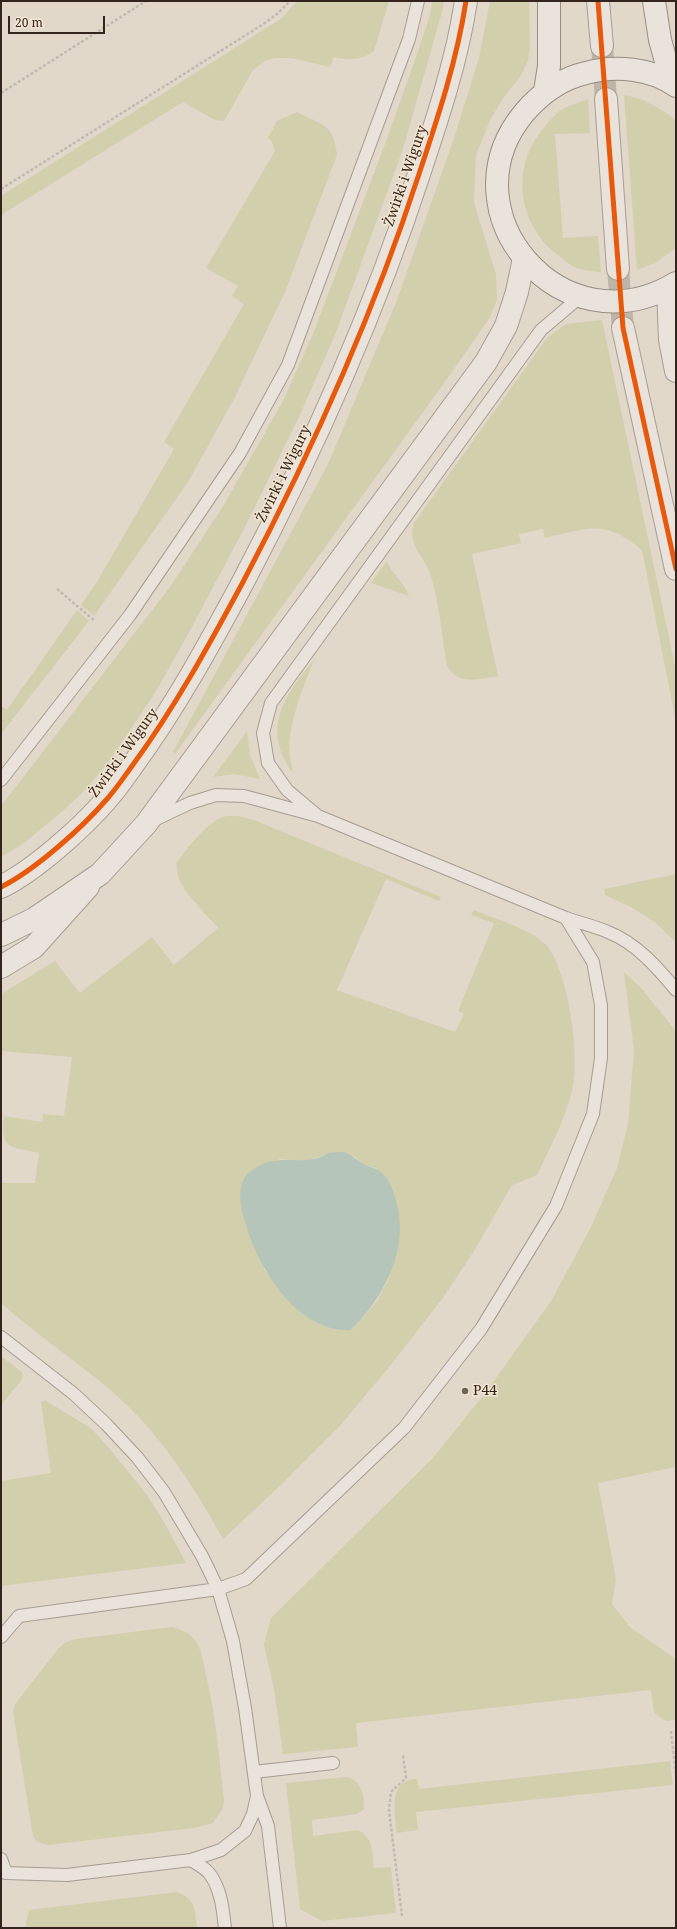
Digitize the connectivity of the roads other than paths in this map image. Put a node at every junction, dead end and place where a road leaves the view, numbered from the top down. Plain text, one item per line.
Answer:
1 (418, 1) edge
2 (466, 1) edge
3 (549, 1) edge
4 (598, 1) edge
5 (654, 1) edge
6 (602, 46) tunnel mouth
7 (674, 85) edge
8 (545, 91) junction
9 (606, 99) tunnel mouth
10 (524, 258) junction
11 (618, 269) tunnel mouth
12 (672, 285) edge
13 (580, 297) junction
14 (623, 328) tunnel mouth
15 (676, 371) edge
16 (676, 569) edge
17 (1, 780) edge
18 (318, 816) junction
19 (146, 824) junction
20 (100, 874) junction
21 (1, 887) edge
22 (566, 918) junction
23 (1, 935) edge
24 (1, 967) edge
25 (676, 990) edge
26 (1, 1337) edge
27 (218, 1590) junction
28 (1, 1638) edge
29 (333, 1763) dead end
30 (254, 1772) junction
31 (257, 1796) junction
32 (1, 1859) edge
33 (191, 1860) junction
34 (225, 1928) edge
35 (280, 1928) edge

1 - 17 lane
2 - 21 street, Żwirki i Wigury
3 - 8 street
4 - 6 street
5 - 7 street
7 - 8 street
8 - 10 street
9 - 11 street
10 - 13 street
10 - 19 street
12 - 13 street
12 - 15 street
13 - 18 lane
14 - 16 street
18 - 19 lane
18 - 22 lane
19 - 20 street
20 - 23 street
20 - 24 street
22 - 25 lane
22 - 27 lane
26 - 27 lane
27 - 28 lane
27 - 30 lane
29 - 30 lane
30 - 31 lane
31 - 33 lane
31 - 35 lane
32 - 33 lane
33 - 34 lane

